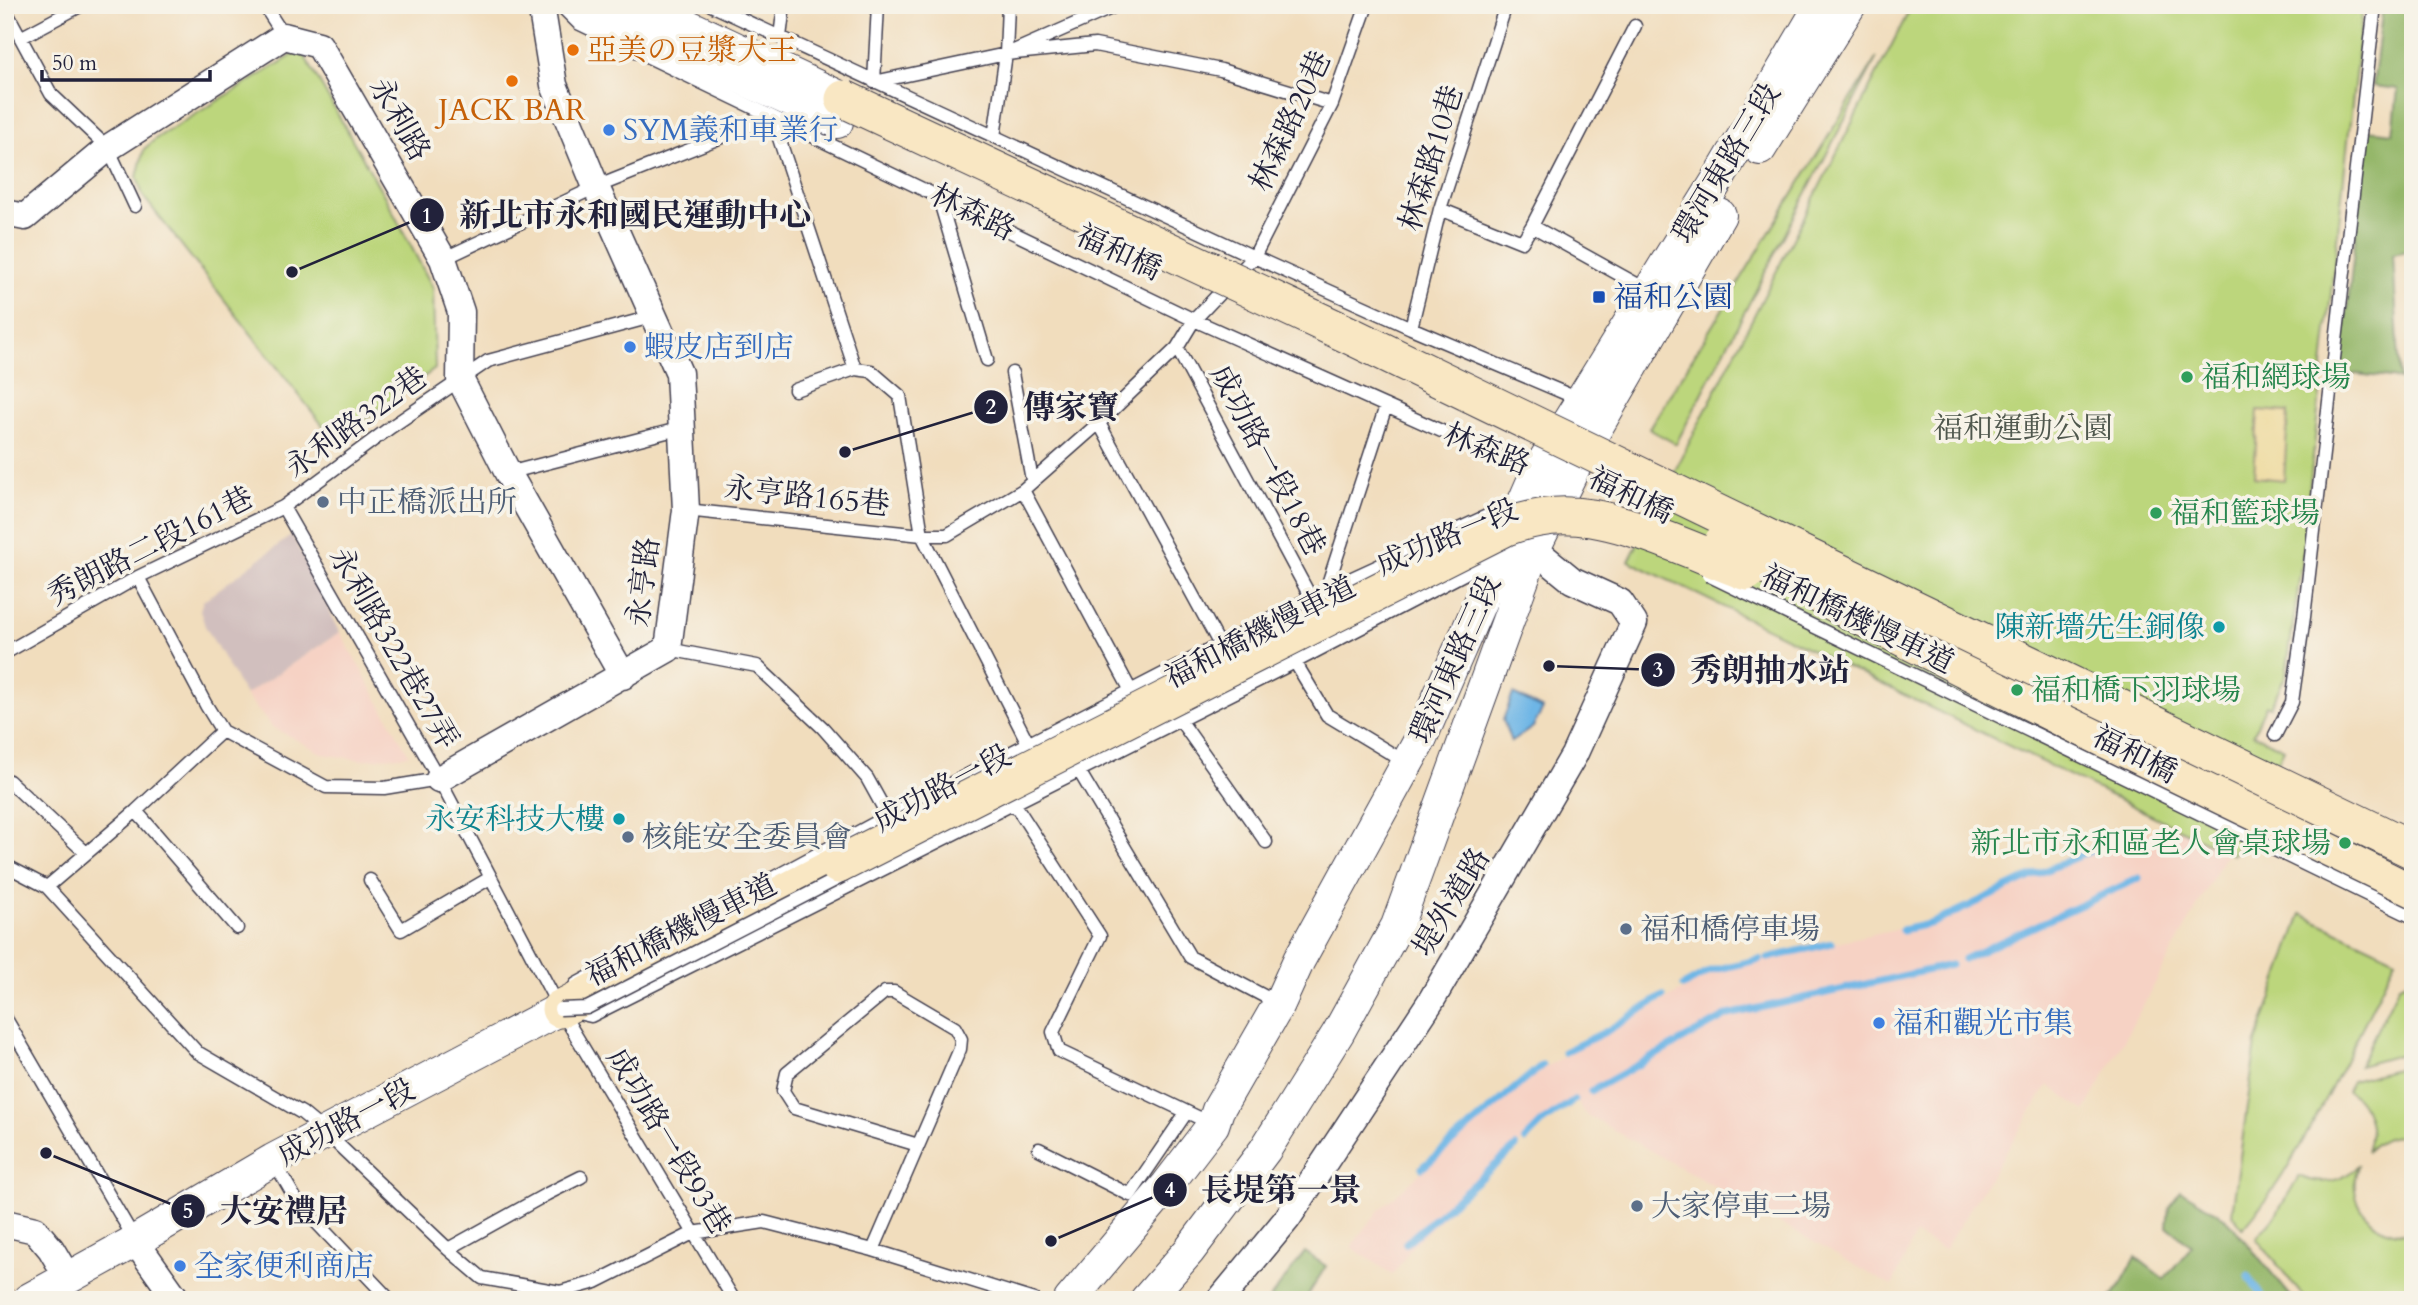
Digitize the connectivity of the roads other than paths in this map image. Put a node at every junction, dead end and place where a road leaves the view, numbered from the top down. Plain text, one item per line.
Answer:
1 (82, 5) edge
2 (264, 5) edge
3 (541, 5) edge
4 (560, 5) edge
5 (583, 5) edge
6 (644, 5) edge
7 (711, 5) edge
8 (783, 5) edge
9 (878, 5) edge
10 (1008, 5) edge
11 (1118, 5) edge
12 (1367, 5) edge
13 (1506, 5) edge
14 (1821, 5) edge
15 (1850, 5) edge
16 (1862, 5) edge
17 (2375, 5) edge
18 (5, 9) edge
19 (1635, 26) dead end
20 (284, 36) junction
21 (22, 37) junction
22 (780, 37) junction
23 (1006, 54) junction
24 (1806, 76) junction
25 (852, 101) junction
26 (1332, 104) junction
27 (772, 117) junction
28 (994, 137) junction
29 (108, 148) junction
30 (596, 187) junction
31 (938, 195) junction
32 (135, 206) dead end
33 (1440, 209) junction
34 (5, 212) edge
35 (1532, 226) junction
36 (1254, 257) junction
37 (443, 259) junction
38 (1649, 290) junction
39 (655, 316) junction
40 (1194, 320) junction
41 (1411, 328) junction
42 (1177, 348) junction
43 (987, 360) dead end
44 (855, 369) junction
45 (1012, 373) dead end
46 (460, 379) junction
47 (795, 390) dead end
48 (1581, 400) junction
49 (1386, 406) junction
50 (1099, 423) junction
51 (682, 428) junction
52 (1554, 468) junction
53 (508, 472) junction
54 (1028, 485) junction
55 (283, 507) junction
56 (686, 510) junction
57 (922, 535) junction
58 (1534, 549) junction
59 (1655, 550) dead end
60 (1502, 554) junction
61 (1692, 568) dead end
62 (138, 577) junction
63 (1326, 590) junction
64 (1311, 598) junction
65 (1842, 607) junction
66 (1349, 635) junction
67 (1220, 645) junction
68 (668, 649) junction
69 (5, 653) edge
70 (1295, 662) junction
71 (623, 676) junction
72 (1130, 691) junction
73 (1180, 720) junction
74 (222, 731) junction
75 (2275, 735) dead end
76 (1028, 743) junction
77 (1408, 763) junction
78 (1079, 771) junction
79 (439, 779) junction
80 (5, 783) edge
81 (1014, 803) junction
82 (136, 811) junction
83 (888, 816) junction
84 (1266, 842) dead end
85 (2413, 850) edge
86 (86, 853) junction
87 (5, 865) edge
88 (490, 878) junction
89 (370, 880) dead end
90 (47, 887) junction
91 (2413, 894) edge
92 (2413, 917) edge
93 (237, 928) dead end
94 (1279, 1004) junction
95 (560, 1009) junction
96 (5, 1017) edge
97 (1200, 1119) junction
98 (325, 1132) junction
99 (918, 1145) junction
100 (1039, 1149) dead end
101 (273, 1160) junction
102 (581, 1177) dead end
103 (5, 1223) edge
104 (693, 1233) junction
105 (135, 1241) junction
106 (448, 1249) junction
107 (873, 1250) junction
108 (68, 1278) junction
109 (28, 1300) edge
110 (177, 1300) edge
111 (390, 1300) edge
112 (734, 1300) edge
113 (1034, 1300) edge
114 (1070, 1300) edge
115 (1146, 1300) edge
116 (1220, 1300) edge

1 - 21 lane
2 - 20 lane
3 - 30 street, 永亨路
4 - 27 lane, 林森路
5 - 25 street
6 - 25 street
7 - 22 lane
8 - 22 lane
9 - 25 lane
10 - 23 lane
11 - 23 lane
12 - 26 lane, 林森路20巷
13 - 33 lane, 林森路10巷
14 - 38 street, 環河東路三段
15 - 24 street, 環河東路三段
16 - 24 street
17 - 75 lane
18 - 21 lane
19 - 35 lane
20 - 29 street
20 - 37 street, 永利路
21 - 29 lane
22 - 25 lane
23 - 25 lane
23 - 26 lane
23 - 28 lane
24 - 52 street, 環河東路三段
25 - 28 lane
25 - 65 main road, 福和橋, bridge
25 - 85 main road, 福和橋, bridge
26 - 36 lane, 林森路20巷
27 - 30 lane
27 - 31 lane, 林森路
27 - 44 lane
28 - 36 lane
29 - 32 lane
29 - 34 street
30 - 37 lane
30 - 39 street, 永亨路
31 - 40 lane, 林森路
31 - 43 lane
33 - 35 lane
33 - 41 lane, 林森路10巷
35 - 38 lane
36 - 40 lane, 林森路20巷
36 - 41 lane
37 - 46 street, 永利路
38 - 48 street, 環河東路三段
39 - 46 lane, 永利路322巷
39 - 51 street, 永亨路
40 - 42 lane, 林森路20巷
40 - 49 lane, 林森路
41 - 48 lane
42 - 50 lane, 林森路20巷
42 - 64 lane, 成功路一段18巷
44 - 47 lane
44 - 57 lane
45 - 54 lane
46 - 53 street, 永利路
46 - 55 lane, 永利路322巷
48 - 52 street, 環河東路三段
48 - 52 lane
49 - 52 lane, 林森路
49 - 63 lane
50 - 54 lane, 永亨路165巷
50 - 67 lane
51 - 53 lane
51 - 56 street, 永亨路
52 - 58 street, 環河東路三段
52 - 58 lane, 成功路一段
52 - 60 street, 環河東路三段
52 - 63 lane, 成功路一段
53 - 71 street, 永利路
54 - 57 lane, 永亨路165巷
54 - 72 lane
55 - 62 lane, 秀朗路二段161巷
55 - 79 lane, 永利路322巷27弄
56 - 57 lane, 永亨路165巷
56 - 68 street, 永亨路
57 - 76 lane
58 - 60 lane, 成功路一段
58 - 115 street, 環河東路三段
58 - 116 street, 堤外道路
59 - 95 lane, 福和橋機慢車道, bridge
60 - 66 lane, 成功路一段
60 - 77 street, 環河東路三段
61 - 92 lane, 福和橋機慢車道, bridge
62 - 69 lane, 秀朗路二段161巷
62 - 74 lane
63 - 64 lane, 成功路一段
63 - 66 lane
64 - 67 lane, 成功路一段
65 - 91 main road, 福和橋
65 - 95 main road, bridge
66 - 70 lane, 成功路一段
67 - 72 lane, 成功路一段
68 - 71 street, 永亨路
68 - 83 lane
70 - 73 lane, 成功路一段
70 - 77 lane
71 - 79 street, 永亨路
72 - 76 lane, 成功路一段
73 - 78 lane, 成功路一段
73 - 84 lane
74 - 79 lane, 永亨路
74 - 82 lane
76 - 83 lane, 成功路一段
77 - 94 street, 環河東路三段
78 - 81 lane, 成功路一段
78 - 94 lane
79 - 88 lane, 永利路322巷27弄
80 - 86 lane
81 - 95 lane, 成功路一段
81 - 97 lane
82 - 86 lane
82 - 93 lane
83 - 95 lane, 成功路一段
86 - 90 lane
87 - 90 lane
88 - 89 lane
88 - 95 lane, 成功路一段93巷
90 - 98 lane
94 - 97 street, 環河東路三段
95 - 98 street, 成功路一段
95 - 104 lane, 成功路一段93巷
96 - 105 lane
97 - 100 lane
97 - 114 street, 環河東路三段
98 - 101 street, 成功路一段
98 - 106 lane
99 - 99 lane
99 - 107 lane
101 - 105 street, 成功路一段
101 - 111 lane
102 - 106 lane
103 - 108 street
104 - 106 lane
104 - 107 lane
104 - 112 lane, 成功路一段93巷
105 - 108 street, 成功路一段
105 - 110 street
107 - 113 lane
108 - 109 street, 成功路一段

